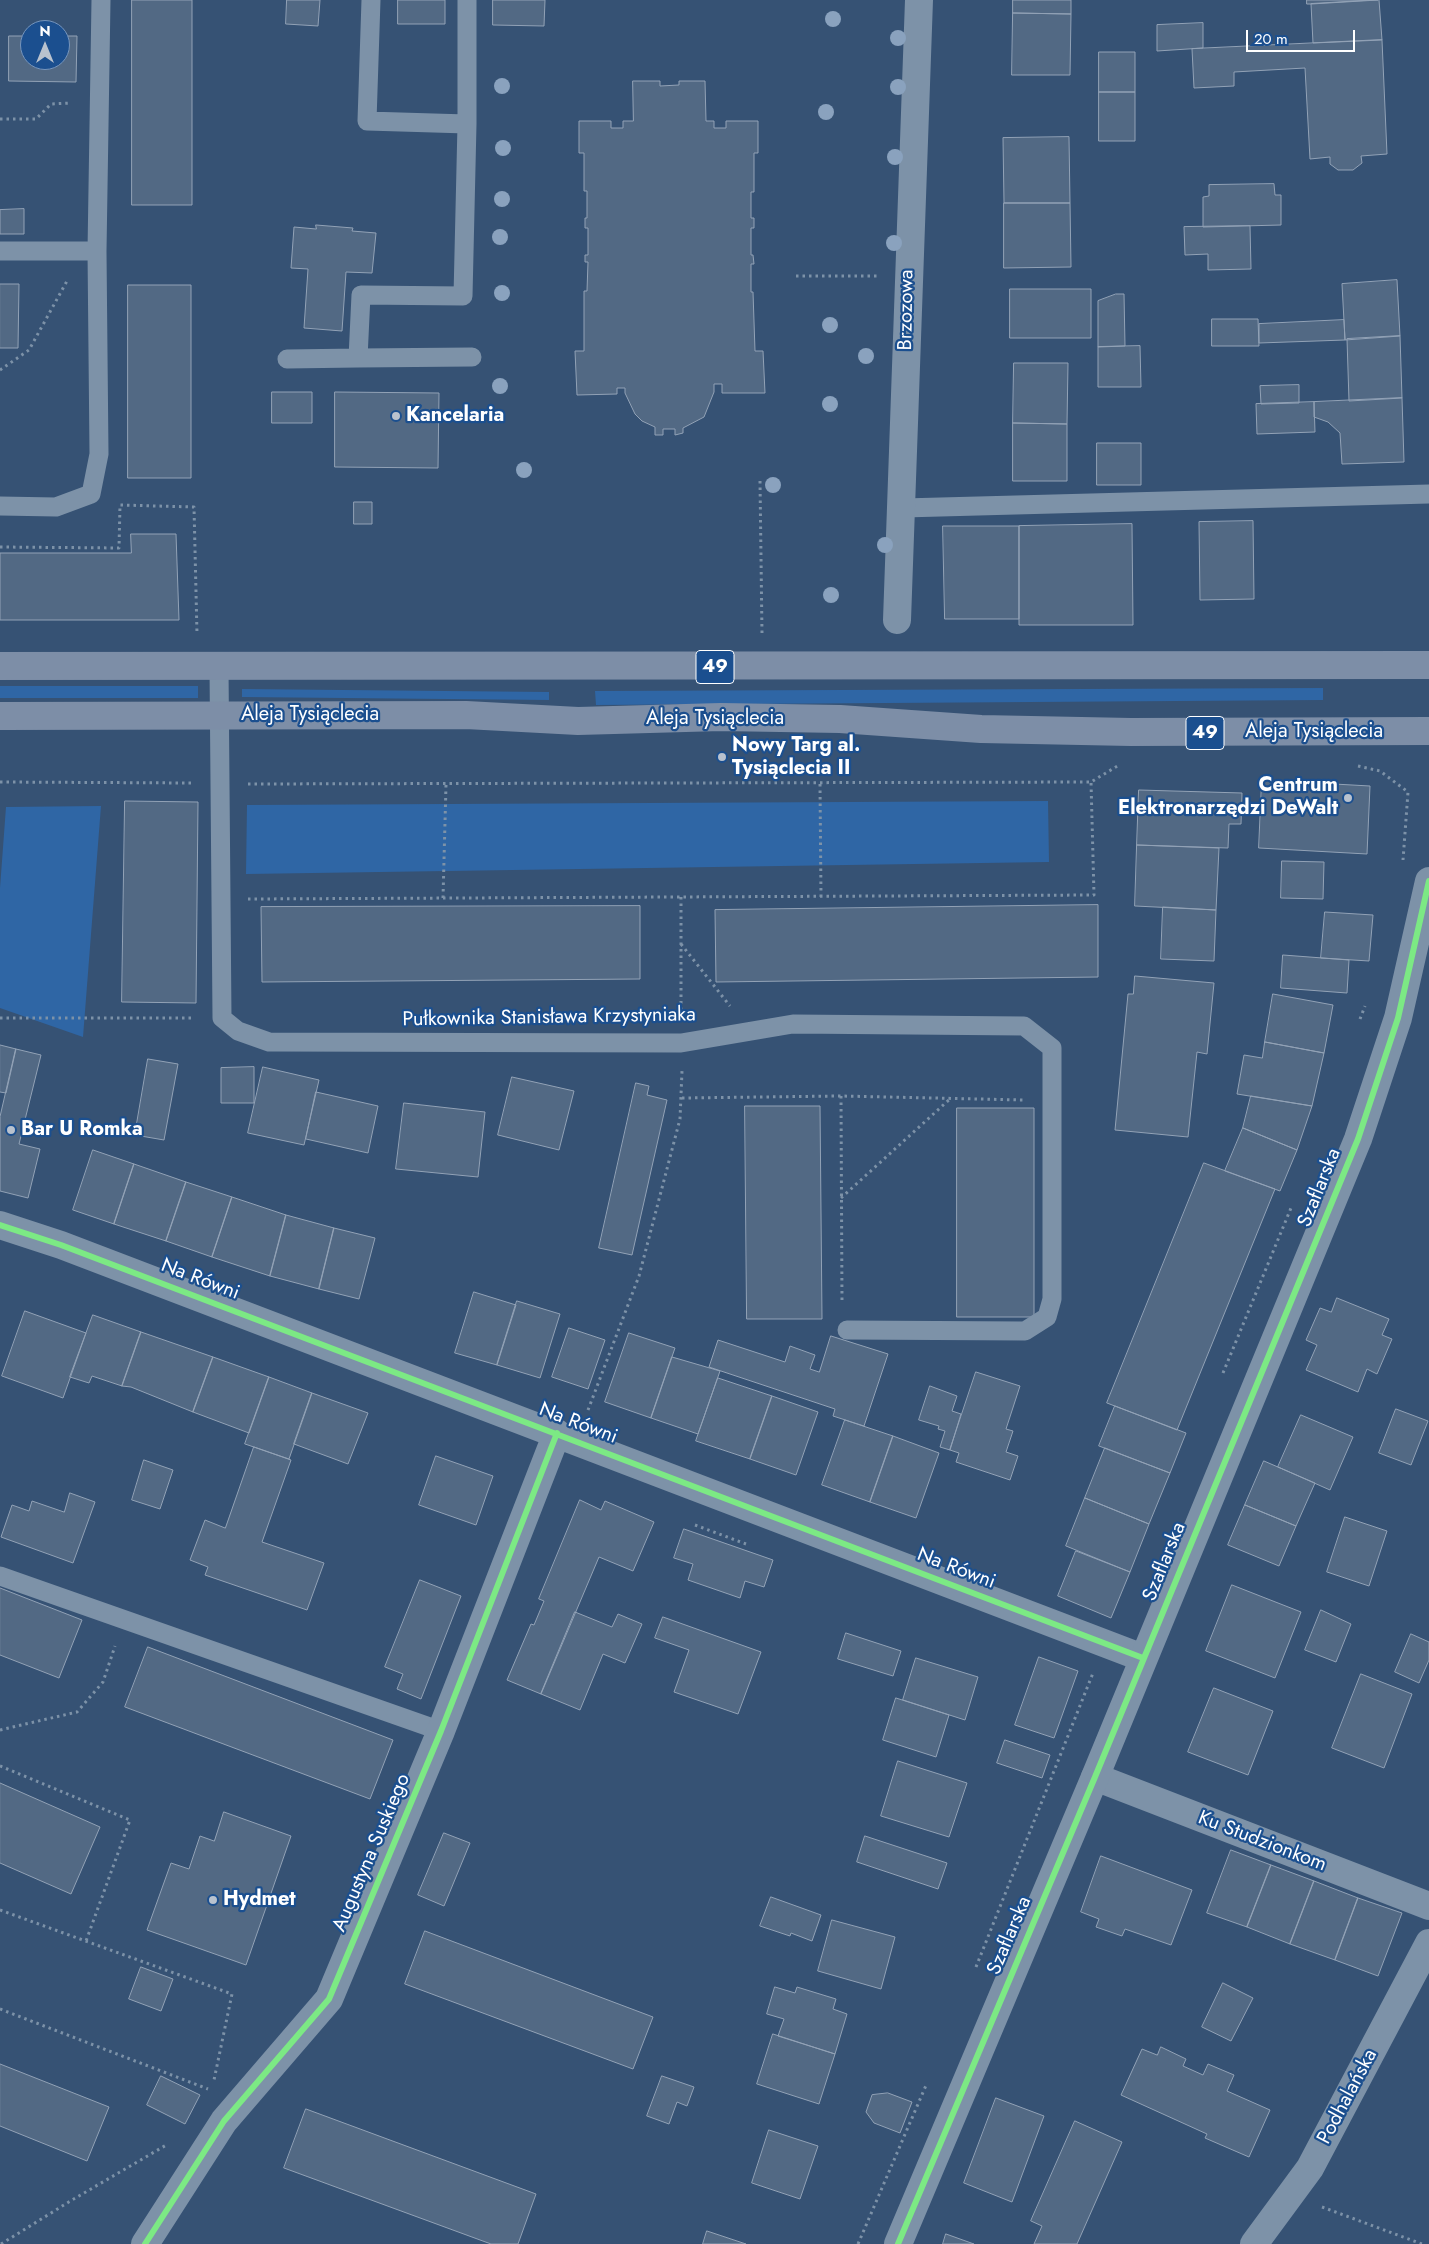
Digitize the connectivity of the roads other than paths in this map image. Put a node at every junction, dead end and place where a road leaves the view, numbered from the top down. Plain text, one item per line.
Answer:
1 (101, 0) edge
2 (371, 0) edge
3 (467, 0) edge
4 (919, 0) edge
5 (467, 124) junction
6 (0, 251) edge
7 (97, 251) junction
8 (472, 357) dead end
9 (358, 358) junction
10 (287, 359) dead end
11 (1429, 494) edge
12 (0, 506) edge
13 (903, 508) junction
14 (897, 620) dead end
15 (0, 666) edge
16 (219, 666) junction
17 (1429, 666) edge
18 (219, 715) junction
19 (0, 716) edge
20 (1429, 732) edge
21 (1429, 881) edge
22 (0, 1225) edge
23 (846, 1330) road end
24 (556, 1433) junction
25 (0, 1576) edge
26 (1143, 1658) junction
27 (441, 1730) junction
28 (1095, 1777) junction
29 (1429, 1906) edge
30 (1429, 1943) edge
31 (145, 2244) edge
32 (898, 2244) edge
33 (1254, 2244) edge

1 - 7 lane
2 - 5 lane
3 - 5 lane
4 - 13 street, Brzozowa
5 - 9 lane
6 - 7 lane
7 - 12 lane
8 - 9 lane
9 - 10 lane
11 - 13 lane
13 - 14 street, Brzozowa
15 - 16 main road, 49
16 - 17 main road, 49
16 - 18 lane
18 - 19 main road, Aleja Tysiąclecia / 49
18 - 20 main road, Aleja Tysiąclecia / 49
18 - 23 lane, Pułkownika Stanisława Krzystyniaka
21 - 26 street, Szaflarska
22 - 24 street, Na Równi
24 - 26 street, Na Równi
24 - 27 street, Augustyna Suskiego
25 - 27 lane
26 - 28 street, Szaflarska
27 - 31 street, Augustyna Suskiego
28 - 29 street, Ku Studzionkom
28 - 32 street, Szaflarska
30 - 33 street, Podhalańska

